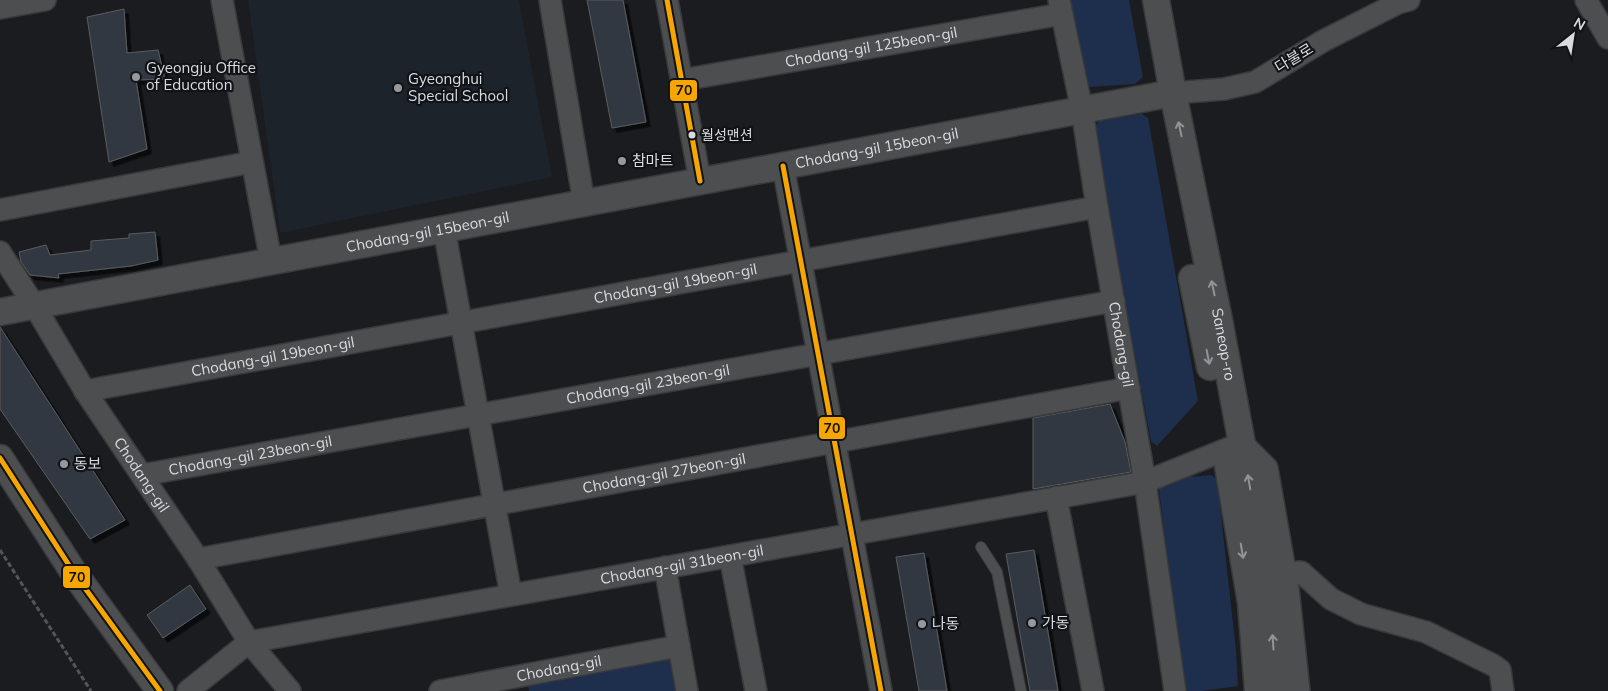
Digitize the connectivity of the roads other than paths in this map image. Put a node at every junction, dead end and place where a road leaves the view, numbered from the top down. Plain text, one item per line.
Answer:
1 (45, 0) edge
2 (222, 0) edge
3 (550, 0) edge
4 (667, 0) edge
5 (1138, 0) edge
6 (1156, 0) edge
7 (1409, 0) edge
8 (1586, 0) edge
9 (1060, 7) edge
10 (0, 8) edge
11 (1608, 38) edge
12 (682, 80) junction
13 (1164, 95) junction
14 (1082, 110) junction
15 (252, 162) junction
16 (783, 166) junction
17 (700, 181) junction
18 (584, 203) junction
19 (1097, 208) junction
20 (0, 210) edge
21 (444, 229) junction
22 (0, 252) edge
23 (271, 261) junction
24 (801, 261) junction
25 (1114, 301) junction
26 (34, 305) junction
27 (0, 312) edge
28 (462, 323) junction
29 (818, 354) junction
30 (1129, 388) junction
31 (85, 391) junction
32 (477, 415) junction
33 (835, 442) junction
34 (1233, 446) junction
35 (0, 458) edge
36 (142, 476) junction
37 (1145, 482) junction
38 (1056, 497) junction
39 (494, 505) junction
40 (852, 534) junction
41 (981, 547) dead end
42 (730, 556) junction
43 (198, 559) junction
44 (665, 567) junction
45 (1286, 573) junction
46 (511, 595) junction
47 (249, 642) junction
48 (679, 646) junction
49 (160, 691) edge
50 (188, 691) edge
51 (290, 691) edge
52 (440, 691) edge
53 (687, 691) edge
54 (756, 691) edge
55 (881, 691) edge
56 (1021, 691) edge
57 (1093, 691) edge
58 (1174, 691) edge
59 (1258, 691) edge
60 (1276, 691) edge
61 (1299, 691) edge
62 (1502, 691) edge

1 - 10 street
2 - 15 street
3 - 18 street
4 - 12 street
5 - 13 street, Saneop-ro
6 - 13 street, Saneop-ro
7 - 13 street, 다불로
8 - 11 street
9 - 12 street, Chodang-gil 125beon-gil
9 - 14 street, Chodang-gil
12 - 17 street
13 - 14 street, Chodang-gil 15beon-gil
13 - 34 street, Saneop-ro
14 - 16 street, Chodang-gil 15beon-gil
14 - 19 street, Chodang-gil
15 - 20 street
15 - 23 street
16 - 17 street, Chodang-gil 15beon-gil
16 - 24 street
17 - 18 street, Chodang-gil 15beon-gil
18 - 21 street, Chodang-gil 15beon-gil
19 - 24 street, Chodang-gil 19beon-gil
19 - 25 street, Chodang-gil
21 - 23 street, Chodang-gil 15beon-gil
21 - 28 street
22 - 26 street, Chodang-gil
23 - 26 street, Chodang-gil 15beon-gil
24 - 28 street, Chodang-gil 19beon-gil
24 - 29 street
25 - 29 street, Chodang-gil 23beon-gil
25 - 30 street, Chodang-gil
26 - 27 street, Chodang-gil 15beon-gil
26 - 31 street, Chodang-gil
28 - 31 street, Chodang-gil 19beon-gil
28 - 32 street
29 - 32 street, Chodang-gil 23beon-gil
29 - 33 street
30 - 33 street, Chodang-gil 27beon-gil
30 - 37 street, Chodang-gil
31 - 36 street, Chodang-gil
32 - 36 street, Chodang-gil 23beon-gil
32 - 39 street
33 - 39 street, Chodang-gil 27beon-gil
33 - 40 street
34 - 37 street, Chodang-gil 31beon-gil
34 - 45 street
34 -> 59 street, Saneop-ro
60 -> 34 street, Saneop-ro
35 - 49 street
36 - 43 street, Chodang-gil
37 - 38 street, Chodang-gil 31beon-gil
37 - 58 street, Chodang-gil
38 - 40 street, Chodang-gil 31beon-gil
38 - 57 street
39 - 43 street, Chodang-gil 27beon-gil
39 - 46 street
40 - 42 street, Chodang-gil 31beon-gil
40 - 55 street
41 - 56 lane
42 - 44 street, Chodang-gil 31beon-gil
42 - 54 street
43 - 47 street, Chodang-gil
44 - 46 street, Chodang-gil 31beon-gil
44 - 48 street
45 - 61 street
45 - 62 street
46 - 47 street, Chodang-gil 31beon-gil
47 - 50 street
47 - 51 street, Chodang-gil
48 - 52 street, Chodang-gil
48 - 53 street

